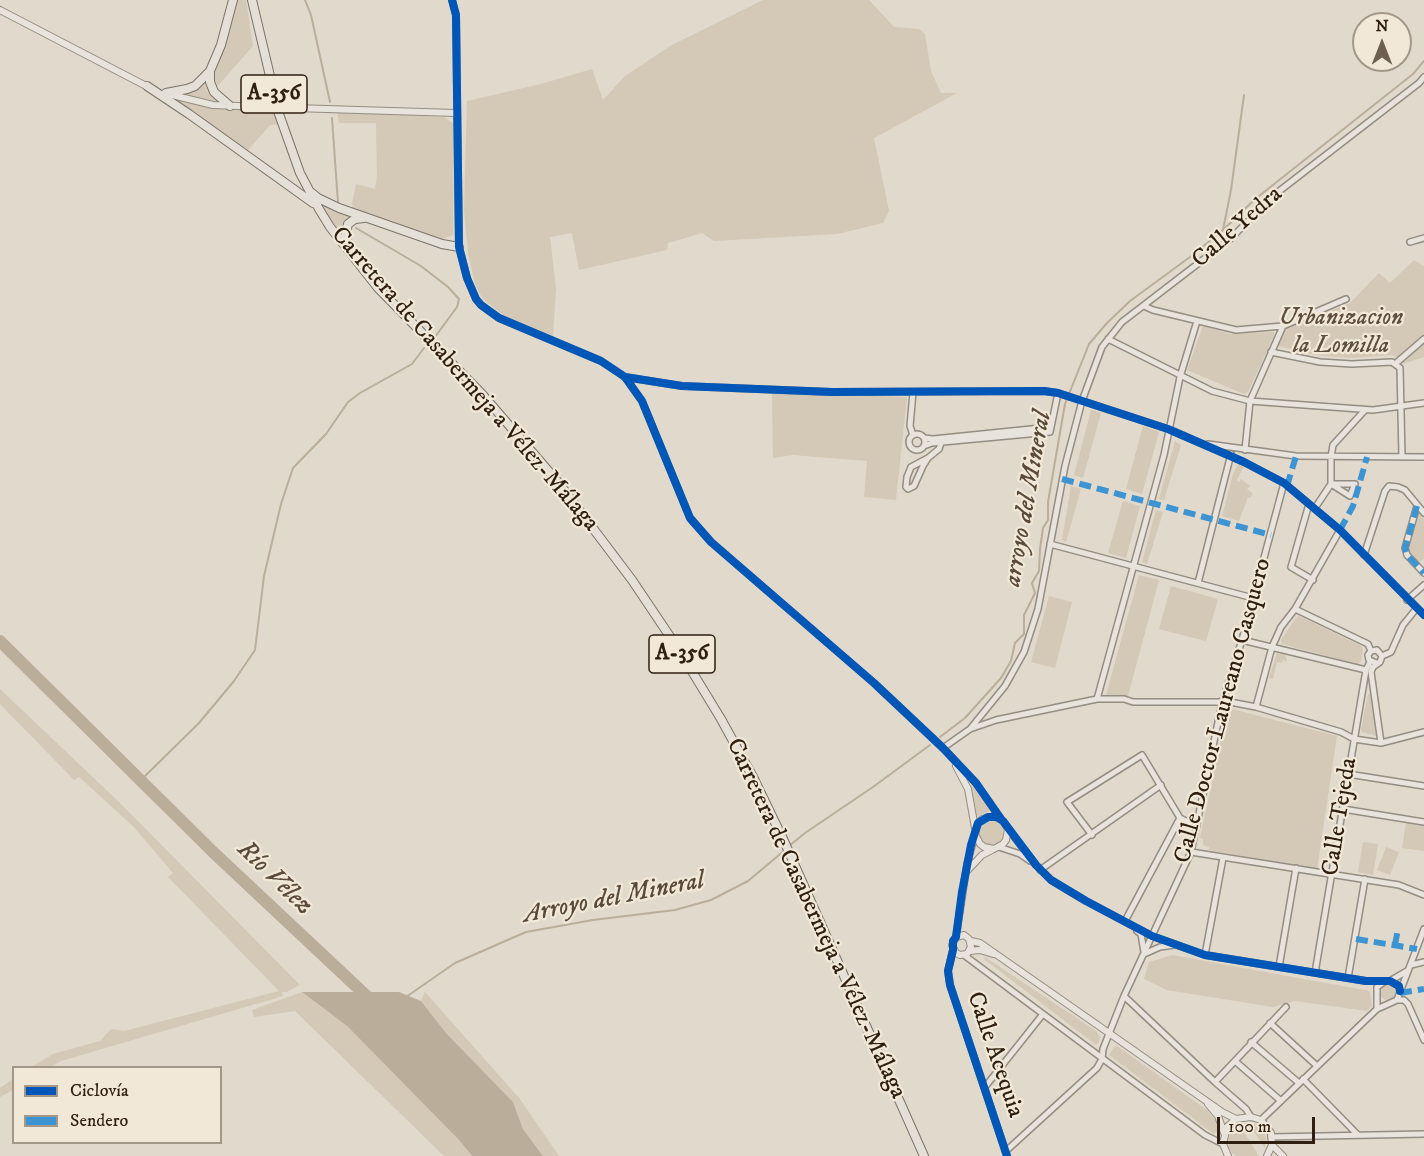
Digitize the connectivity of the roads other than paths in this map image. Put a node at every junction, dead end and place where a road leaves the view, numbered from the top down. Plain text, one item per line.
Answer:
1 (233, 0) edge
2 (252, 0) edge
3 (452, 0) edge
4 (0, 10) edge
5 (210, 71) junction
6 (1424, 77) edge
7 (147, 86) junction
8 (166, 93) junction
9 (230, 106) junction
10 (456, 113) junction
11 (306, 185) junction
12 (319, 209) junction
13 (368, 218) junction
14 (1424, 238) edge
15 (1410, 242) dead end
16 (459, 247) junction
17 (365, 272) junction
18 (1346, 299) dead end
19 (1144, 306) junction
20 (1197, 321) junction
21 (1283, 326) junction
22 (1108, 339) junction
23 (1424, 339) edge
24 (1271, 352) junction
25 (1394, 363) junction
26 (625, 377) junction
27 (1180, 377) junction
28 (913, 392) junction
29 (1058, 393) junction
30 (1082, 401) junction
31 (1250, 401) junction
32 (1424, 403) edge
33 (1400, 406) junction
34 (1365, 410) junction
35 (1168, 429) junction
36 (1050, 430) junction
37 (913, 435) junction
38 (924, 438) junction
39 (941, 443) junction
40 (1203, 444) junction
41 (924, 446) junction
42 (1240, 450) junction
43 (1231, 456) junction
44 (1331, 457) junction
45 (1402, 457) junction
46 (1424, 457) edge
47 (928, 458) junction
48 (1239, 459) junction
49 (1284, 483) junction
50 (1312, 506) junction
51 (1417, 506) junction
52 (1424, 513) edge
53 (1340, 530) junction
54 (1050, 544) junction
55 (1364, 555) junction
56 (1134, 566) junction
57 (1424, 573) edge
58 (1313, 580) junction
59 (1198, 583) junction
60 (1424, 585) edge
61 (1253, 598) junction
62 (1407, 600) junction
63 (1295, 609) junction
64 (1416, 609) junction
65 (1424, 615) edge
66 (1242, 640) junction
67 (1272, 647) junction
68 (1371, 651) junction
69 (1382, 656) junction
70 (1370, 662) junction
71 (1377, 663) junction
72 (1366, 670) junction
73 (1097, 699) junction
74 (1222, 703) junction
75 (991, 704) junction
76 (1256, 707) junction
77 (996, 720) junction
78 (970, 729) junction
79 (1424, 732) edge
80 (1354, 739) junction
81 (1382, 743) junction
82 (943, 748) junction
83 (950, 755) junction
84 (1348, 774) junction
85 (1161, 785) junction
86 (1424, 786) edge
87 (1343, 809) junction
88 (1180, 818) junction
89 (1001, 819) junction
90 (1424, 822) edge
91 (1197, 826) junction
92 (1008, 830) junction
93 (975, 831) junction
94 (1092, 835) junction
95 (997, 848) junction
96 (1191, 852) junction
97 (1223, 858) junction
98 (1038, 867) junction
99 (1296, 868) junction
100 (966, 873) junction
101 (1332, 874) junction
102 (1365, 879) junction
103 (1424, 895) edge
104 (959, 915) junction
105 (1128, 923) junction
106 (1424, 929) edge
107 (964, 935) junction
108 (1152, 936) junction
109 (956, 937) junction
110 (971, 941) junction
111 (1176, 945) junction
112 (953, 950) junction
113 (964, 953) junction
114 (1144, 954) junction
115 (1205, 955) junction
116 (999, 957) junction
117 (1424, 962) edge
118 (950, 966) junction
119 (1279, 967) junction
120 (1409, 968) junction
121 (1315, 973) junction
122 (1348, 978) junction
123 (1366, 981) junction
124 (1388, 981) junction
125 (1400, 991) junction
126 (1124, 996) junction
127 (1377, 996) junction
128 (1397, 1000) junction
129 (1386, 1004) junction
130 (1287, 1006) dead end
131 (1377, 1009) junction
132 (1043, 1014) junction
133 (1270, 1023) junction
134 (1110, 1033) junction
135 (1424, 1040) edge
136 (1251, 1042) junction
137 (1102, 1059) junction
138 (1235, 1061) junction
139 (1317, 1066) junction
140 (1301, 1081) junction
141 (1215, 1082) junction
142 (985, 1087) junction
143 (1202, 1097) junction
144 (1281, 1101) junction
145 (1251, 1117) junction
146 (1236, 1119) junction
147 (1261, 1120) junction
148 (1224, 1133) junction
149 (1357, 1134) junction
150 (1424, 1134) edge
151 (1271, 1137) junction
152 (1223, 1144) junction
153 (1272, 1145) junction
154 (1007, 1154) edge
155 (1226, 1155) edge
156 (924, 1156) edge
157 (1267, 1156) edge
158 (1283, 1156) edge

1 - 5 main road
2 - 11 main road, A-356
3 - 10 street
4 - 7 street
5 - 8 main road
5 - 9 main road
6 - 19 street, Calle Yedra
7 - 8 street
7 - 12 main road
8 - 9 street
9 - 10 street, bridge
10 - 16 street
11 - 12 main road
11 - 13 main road
12 - 17 main road, Carretera de Casabermeja a Vélez-Málaga / A-356
13 - 16 main road
13 - 17 main road
14 - 15 street
16 - 26 street
17 - 156 main road, Carretera de Casabermeja a Vélez-Málaga / A-356
18 - 21 street
19 - 20 street
19 - 22 street, Calle Yedra
20 - 21 street
20 - 27 street
21 - 24 street
22 - 27 street
22 - 30 street, Calle Yedra
23 - 25 street
24 - 25 street
24 - 31 street
25 - 33 street
26 - 28 street
26 - 82 street
27 - 31 street
27 - 35 street
28 - 29 street
28 - 37 street
29 - 30 street
29 - 36 street
30 - 35 street
30 - 54 street, Calle Yedra
31 - 34 street
31 - 42 street
32 - 33 street
33 - 34 street
33 - 45 street
34 - 44 street
35 - 40 street
35 - 56 street
36 - 38 street
36 - 39 street
37 - 38 street
37 - 41 street
38 - 41 street
39 - 41 street
39 - 47 street
40 - 42 street
40 - 43 street
42 - 43 street
42 - 44 street
42 - 48 street
43 - 48 street
43 - 59 street
44 - 45 street
44 - 50 street
45 - 46 street
47 - 47 street
48 - 49 street
49 - 50 street
49 - 61 street, Calle Doctor Laureano Casquero
50 - 53 street
50 - 58 street
51 - 52 street
51 - 55 street
51 - 57 street
53 - 55 street
53 - 58 street
54 - 56 street
54 - 75 street, Calle Yedra
55 - 62 street
56 - 59 street
56 - 73 street
58 - 63 street
59 - 61 street
60 - 62 street
61 - 66 street, Calle Doctor Laureano Casquero
62 - 64 street
63 - 67 street
63 - 68 street
64 - 65 street
64 - 69 street
66 - 67 street
66 - 74 street, Calle Doctor Laureano Casquero
67 - 72 street
67 - 76 street
68 - 69 street
68 - 70 street
69 - 71 street
70 - 71 street
70 - 72 street, Calle Tejeda
71 - 81 street, Calle Tejeda
72 - 80 street, Calle Tejeda
73 - 74 street
73 - 77 street
74 - 76 street
74 - 91 street, Calle Doctor Laureano Casquero
75 - 77 street
75 - 78 street, Calle Yedra
76 - 80 street
77 - 78 street
78 - 82 street
79 - 81 street
80 - 81 street
80 - 84 street, Calle Tejeda
82 - 83 street
83 - 89 street
83 - 93 street
84 - 86 street
84 - 87 street, Calle Tejeda
85 - 88 street
85 - 94 street
85 - 94 street
87 - 90 street
87 - 101 street, Calle Tejeda
88 - 91 street
88 - 105 street
89 - 92 street
89 - 93 street
91 - 96 street, Calle Doctor Laureano Casquero
92 - 95 street
92 - 98 street
93 - 95 street
93 - 100 street
94 - 98 street
95 - 98 street
95 - 100 street
96 - 97 street
96 - 108 street, Calle Doctor Laureano Casquero
97 - 99 street
97 - 115 street
98 - 105 street
99 - 101 street
99 - 119 street
100 - 104 street
101 - 102 street
101 - 121 street, Calle Tejeda
102 - 103 street
102 - 122 street
104 - 107 street
104 - 109 street
105 - 108 street
105 - 114 street
106 - 120 street
107 - 109 street
107 - 110 street
108 - 111 street
108 - 114 street, Calle Doctor Laureano Casquero
109 - 112 street
110 - 113 street
110 - 116 street
111 - 114 street
111 - 115 street
112 - 113 street
112 - 118 street, Calle Acequia
113 - 116 street
113 - 118 street, Calle Acequia
113 - 132 street
114 - 126 street, Calle Doctor Laureano Casquero
115 - 119 street
116 - 134 street
117 - 120 street
118 - 142 street, Calle Acequia
119 - 121 street
120 - 124 street
120 - 125 street
121 - 122 street
122 - 123 street
123 - 124 street
123 - 127 street
124 - 125 street
124 - 127 street
125 - 128 street
126 - 134 street, Calle Doctor Laureano Casquero
126 - 141 street
127 - 129 street
127 - 131 street
128 - 129 street
128 - 135 street
129 - 131 street
130 - 133 street
131 - 139 street
132 - 137 street
132 - 142 street, Calle Acequia
133 - 136 street
133 - 139 street
134 - 137 street, Calle Doctor Laureano Casquero
134 - 143 street
136 - 138 street
136 - 140 street
137 - 152 street
137 - 154 street
138 - 141 street
138 - 144 street
139 - 140 street
140 - 144 street
140 - 149 street
141 - 145 street
142 - 154 street, Calle Acequia
143 - 146 street
143 - 148 street
144 - 147 street
145 - 146 street
145 - 147 street
146 - 148 street
147 - 151 street
148 - 152 street
149 - 150 street
149 - 151 street
151 - 153 street
152 - 155 street
153 - 157 street
153 - 158 street

